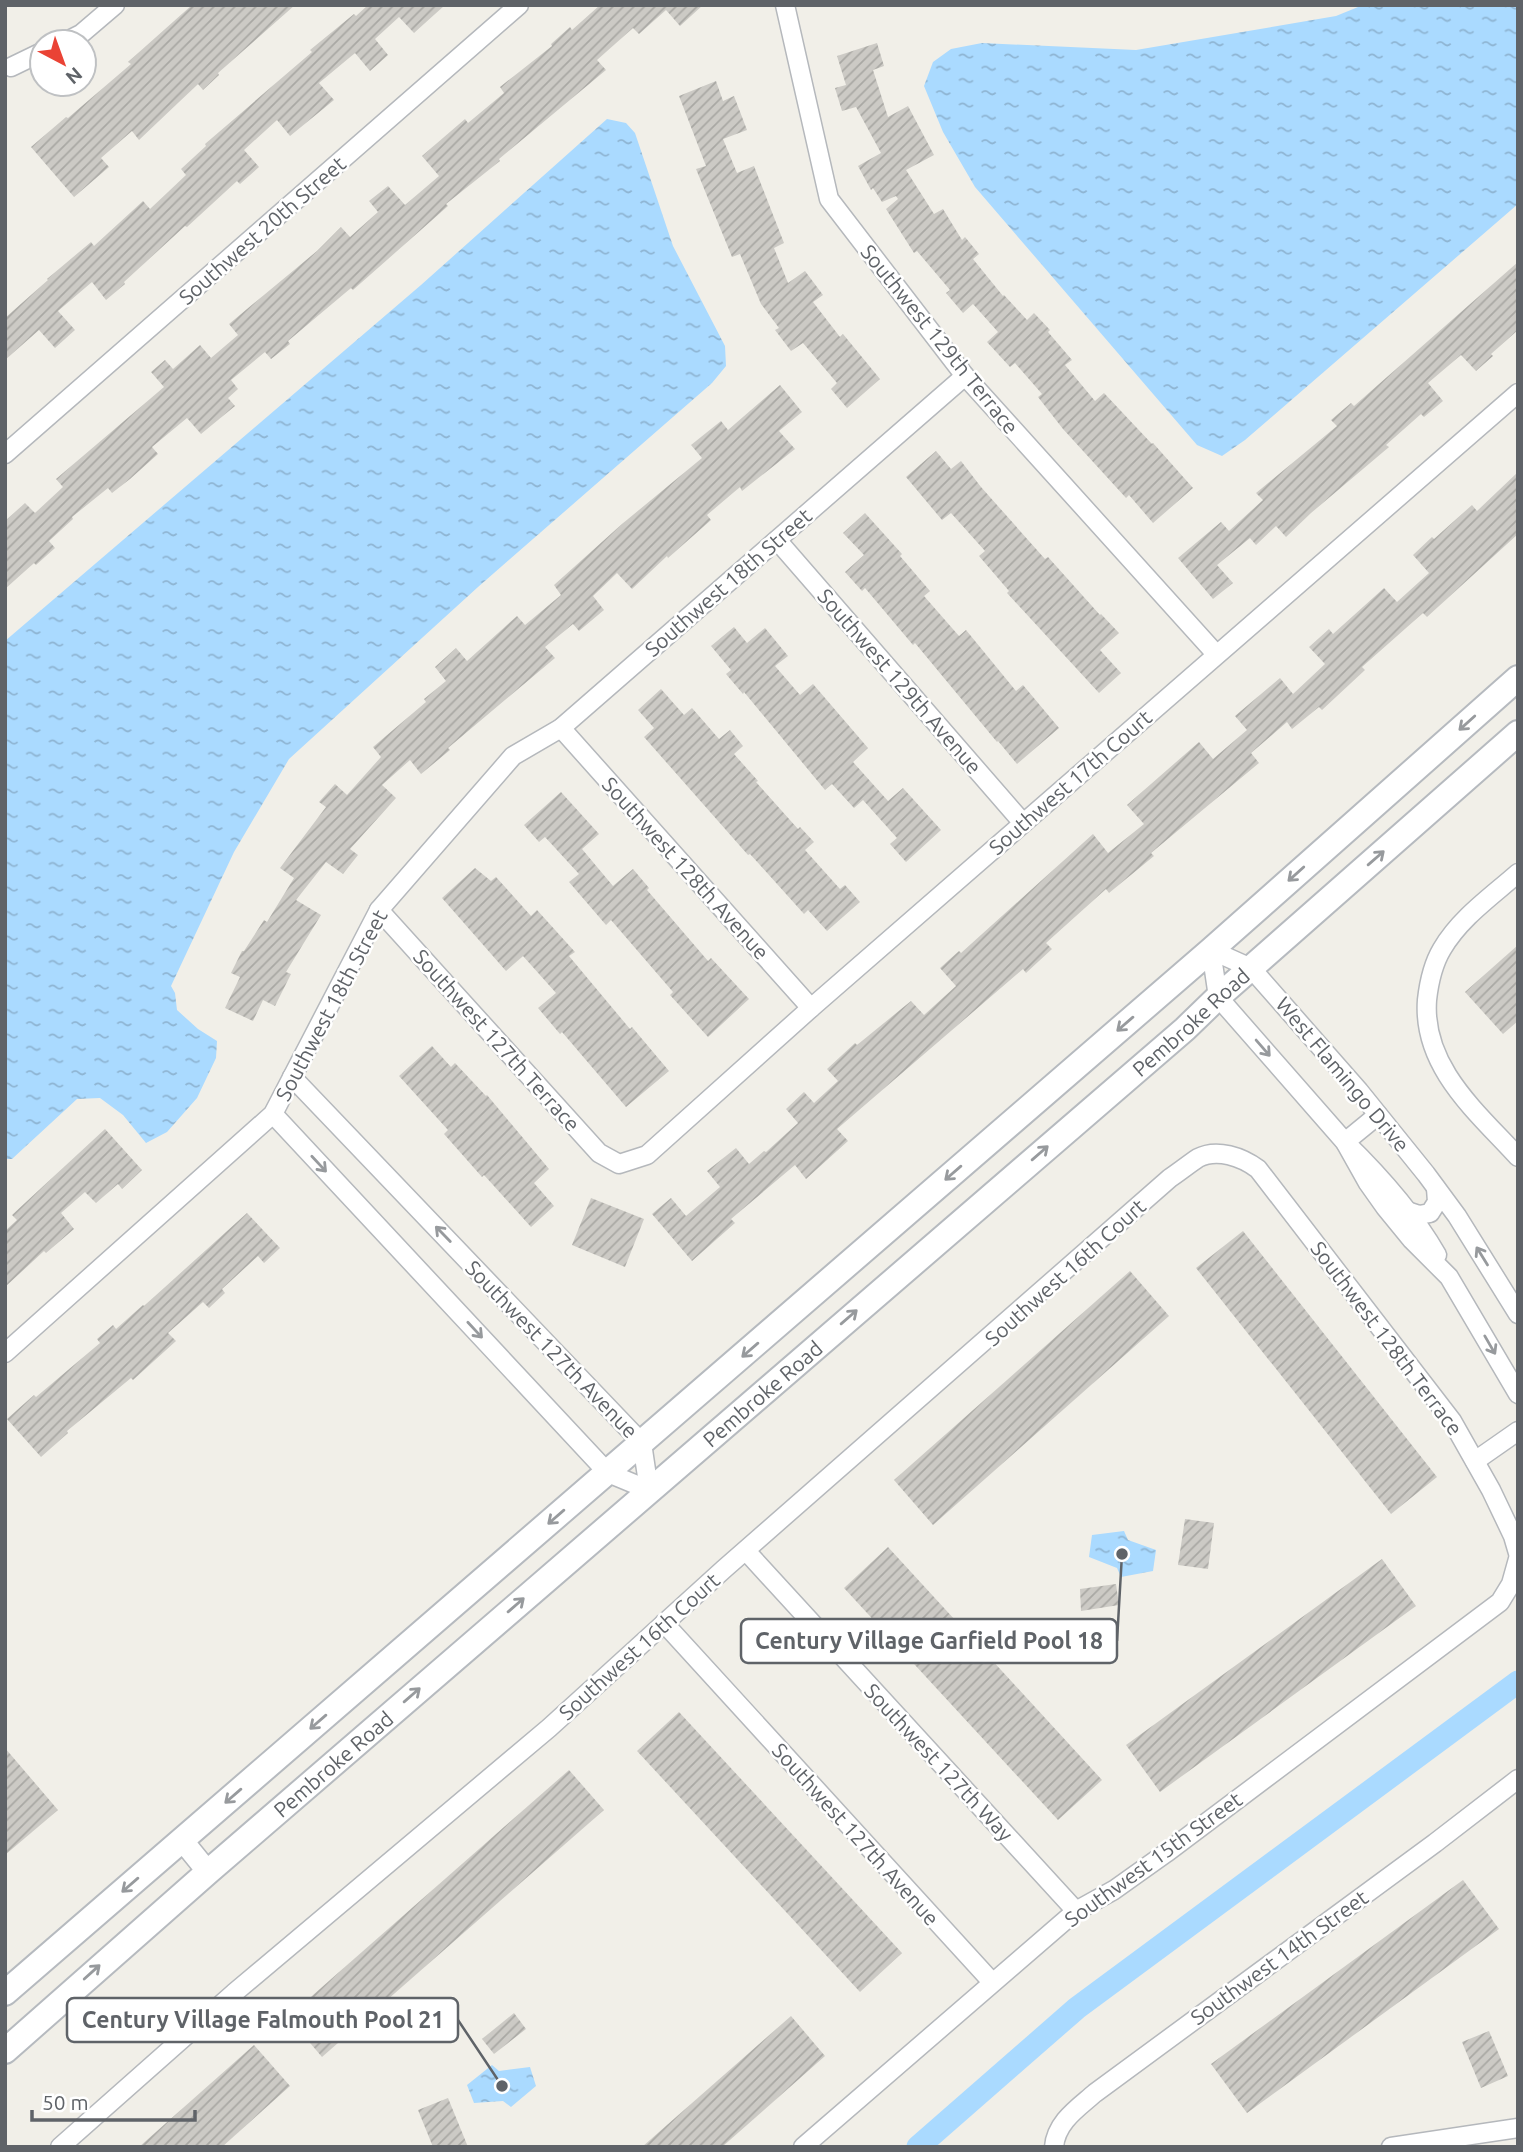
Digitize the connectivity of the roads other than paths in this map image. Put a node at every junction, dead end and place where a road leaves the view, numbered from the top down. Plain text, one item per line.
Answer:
1 (115, 5) edge
2 (519, 5) edge
3 (785, 5) edge
4 (88, 28) edge
5 (28, 59) edge
6 (11, 67) dead end
7 (965, 376) junction
8 (1518, 393) edge
9 (5, 454) edge
10 (777, 540) junction
11 (1216, 654) junction
12 (1518, 678) edge
13 (561, 728) junction
14 (1518, 733) edge
15 (1023, 823) junction
16 (1518, 873) edge
17 (379, 910) junction
18 (1211, 950) junction
19 (1251, 968) junction
20 (1218, 997) junction
21 (811, 1007) junction
22 (292, 1077) junction
23 (273, 1114) junction
24 (1378, 1115) junction
25 (1345, 1142) junction
26 (1221, 1154) joint
27 (1518, 1157) edge
28 (619, 1164) joint
29 (1436, 1188) junction
30 (1408, 1211) junction
31 (1449, 1277) junction
32 (1518, 1314) edge
33 (5, 1353) edge
34 (1518, 1394) edge
35 (1518, 1431) edge
36 (642, 1443) junction
37 (1475, 1461) junction
38 (608, 1473) junction
39 (649, 1490) junction
40 (746, 1551) junction
41 (1518, 1553) edge
42 (1518, 1559) edge
43 (664, 1623) junction
44 (1518, 1779) edge
45 (182, 1840) junction
46 (208, 1872) junction
47 (1076, 1911) junction
48 (992, 1982) junction
49 (5, 1993) edge
50 (5, 2051) edge
51 (1518, 2128) edge
52 (60, 2147) edge
53 (803, 2147) edge
54 (1054, 2147) edge
55 (1391, 2147) edge

1 - 4 street
2 - 9 street, Southwest 20th Street
3 - 7 street, Southwest 129th Terrace
5 - 6 street
7 - 10 street, Southwest 18th Street
7 - 11 street, Southwest 129th Terrace
8 - 11 street, Southwest 17th Court
10 - 13 street, Southwest 18th Street
10 - 15 street, Southwest 129th Avenue
11 - 15 street, Southwest 17th Court
12 -> 18 main road, Pembroke Road
13 - 17 street, Southwest 18th Street
13 - 21 street, Southwest 128th Avenue
19 -> 14 main road, Pembroke Road
15 - 21 street, Southwest 17th Court
16 - 27 street
17 - 22 street, Southwest 18th Street
17 - 28 street, Southwest 127th Terrace
18 - 19 street, West Flamingo Drive
18 - 20 street
18 -> 36 main road, Pembroke Road
19 - 20 main road, Pembroke Road
19 - 24 street, West Flamingo Drive
20 -> 25 street, West Flamingo Drive
39 -> 20 main road, Pembroke Road
21 - 28 street, Southwest 17th Court
22 - 23 street, Southwest 18th Street
36 -> 22 street, Southwest 127th Avenue
23 - 33 street, Southwest 18th Street
23 -> 38 street, Southwest 127th Avenue
24 - 25 street
24 - 29 street, West Flamingo Drive
25 - 30 street, West Flamingo Drive
25 - 31 street, West Flamingo Drive
26 - 37 street, Southwest 128th Terrace
26 - 40 street, Southwest 16th Court
29 - 30 street
32 -> 29 street, West Flamingo Drive
30 - 31 street, West Flamingo Drive
31 -> 34 street, West Flamingo Drive
35 - 37 street
36 - 38 main road, Pembroke Road
36 - 39 street, Southwest 127th Avenue
37 - 41 street, Southwest 128th Terrace
38 - 39 street, Southwest 127th Avenue
38 -> 45 main road, Pembroke Road
46 -> 39 main road, Pembroke Road
40 - 43 street, Southwest 16th Court
40 - 47 street, Southwest 127th Way
42 - 47 street, Southwest 15th Street
43 - 48 street, Southwest 127th Avenue
43 - 52 street, Southwest 16th Court
44 - 54 street, Southwest 14th Street
45 - 46 street
45 -> 49 main road, Pembroke Road
50 -> 46 main road, Pembroke Road
47 - 48 street, Southwest 15th Street
48 - 53 street, Southwest 15th Street
51 - 55 street

